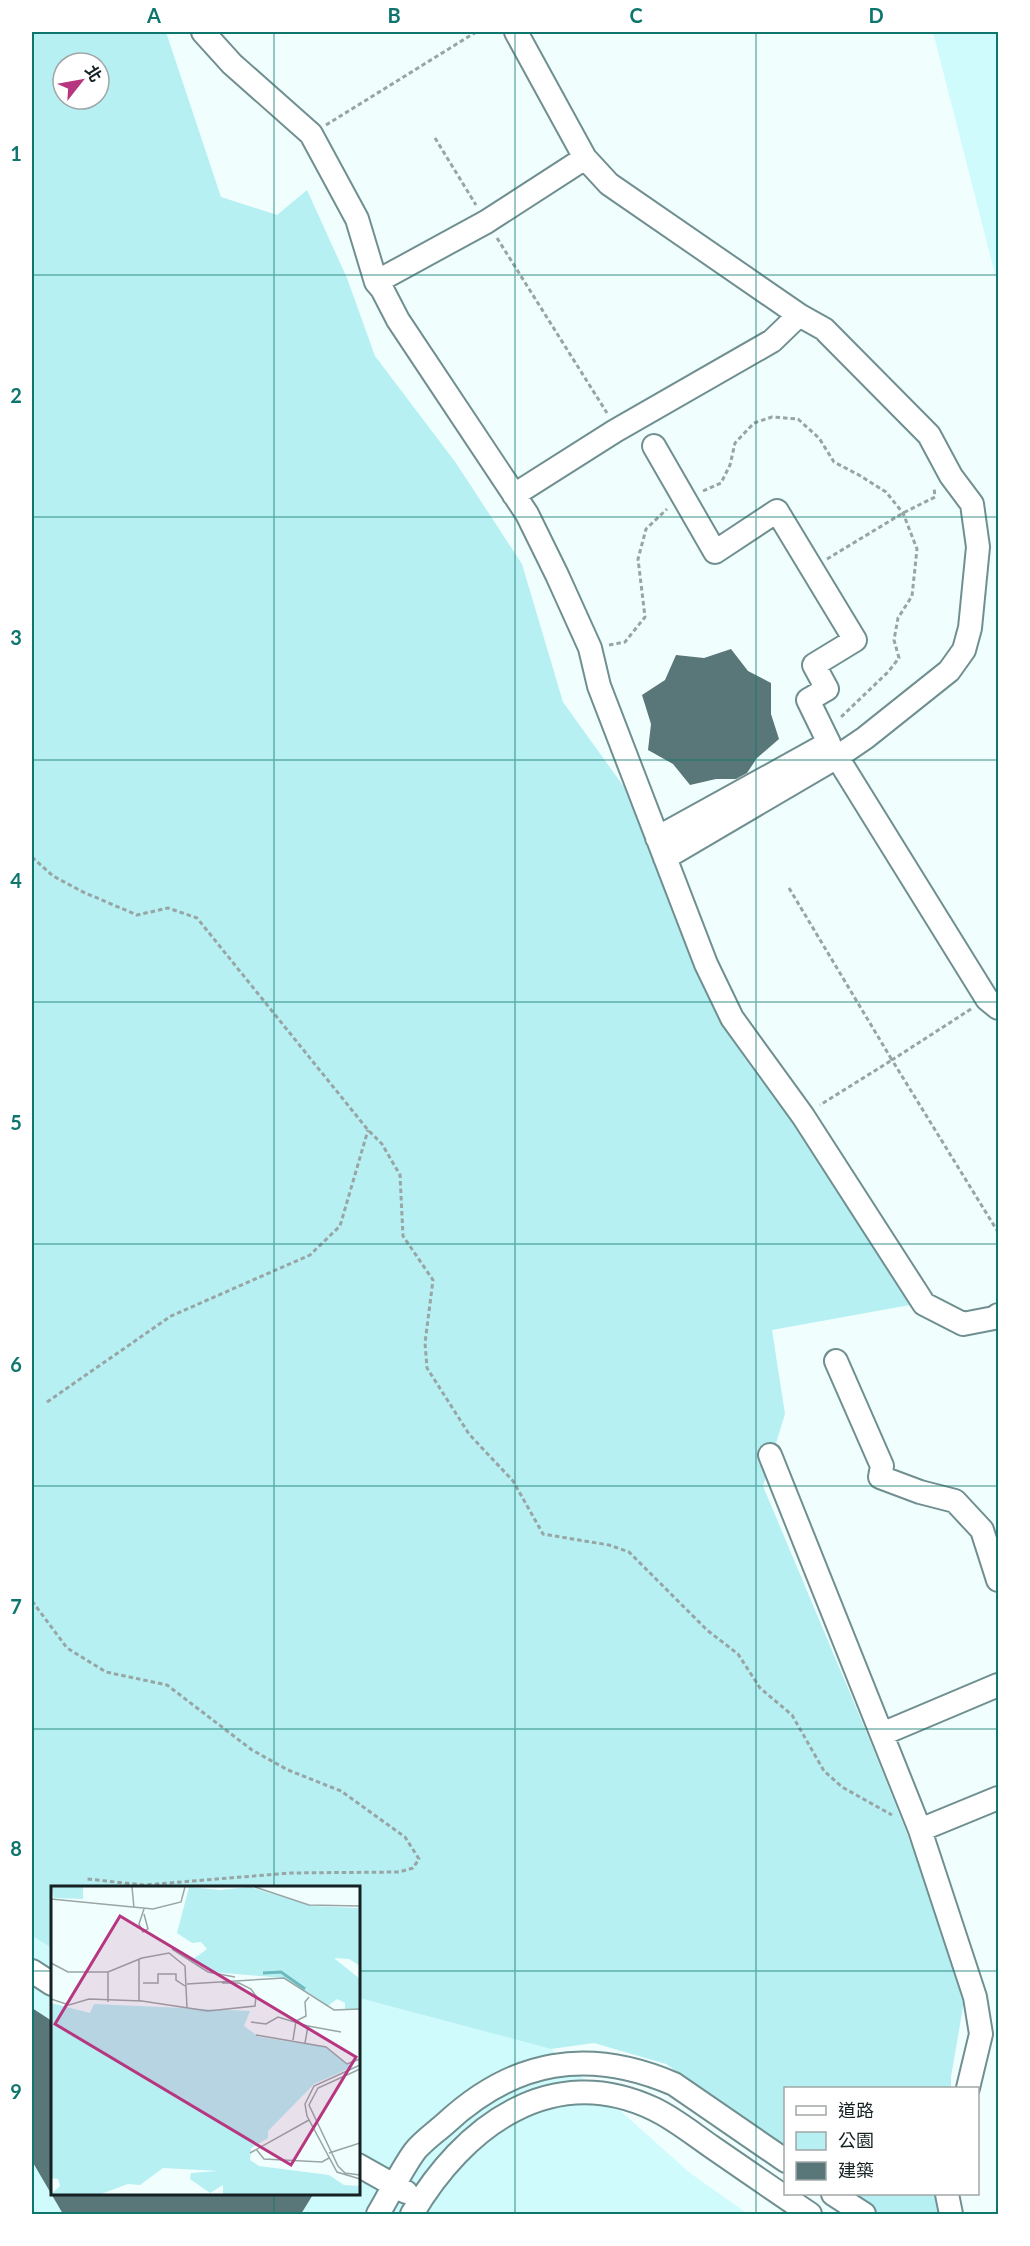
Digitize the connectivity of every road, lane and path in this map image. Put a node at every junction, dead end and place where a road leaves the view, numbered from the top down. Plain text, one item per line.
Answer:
1 (203, 32) edge
2 (476, 32) edge
3 (516, 32) edge
4 (311, 134) junction
5 (435, 138) dead end
6 (585, 158) junction
7 (486, 222) junction
8 (376, 282) junction
9 (798, 315) junction
10 (615, 431) junction
11 (654, 446) dead end
12 (934, 487) dead end
13 (514, 495) junction
14 (813, 568) junction
15 (837, 757) junction
16 (661, 848) junction
17 (32, 857) edge
18 (789, 888) dead end
19 (995, 1008) edge
20 (892, 1060) junction
21 (803, 1116) junction
22 (368, 1130) junction
23 (999, 1232) edge
24 (999, 1315) edge
25 (836, 1361) dead end
26 (47, 1402) dead end
27 (770, 1455) dead end
28 (999, 1580) edge
29 (32, 1600) edge
30 (999, 1685) edge
31 (882, 1734) junction
32 (999, 1798) edge
33 (920, 1830) junction
34 (87, 1879) dead end
35 (32, 1971) edge
36 (51, 1983) edge
37 (968, 2087) edge
38 (784, 2160) edge
39 (360, 2166) edge
40 (395, 2186) junction
41 (836, 2195) edge
42 (947, 2195) edge
43 (416, 2207) edge
44 (378, 2214) edge
45 (810, 2214) edge
46 (864, 2214) edge
47 (951, 2214) edge

1 - 4 street
2 - 4 path
3 - 6 street
4 - 8 street
5 - 7 path
6 - 7 street
6 - 9 street
7 - 8 street
7 - 10 path
8 - 13 street
9 - 10 street
9 - 15 street
10 - 13 street
11 - 14 street
12 - 14 path
13 - 16 street
14 - 16 street
15 - 16 street
15 - 19 street
16 - 21 street
17 - 22 path
18 - 20 path
19 - 20 path
20 - 21 path
20 - 23 path
21 - 24 street
22 - 26 path
22 - 33 path
25 - 28 street
27 - 31 street
29 - 34 path
30 - 31 street
31 - 33 street
32 - 33 street
33 - 37 street
35 - 36 street
38 - 40 street
39 - 40 street
40 - 43 street
40 - 44 street
41 - 46 street
42 - 47 street
43 - 45 street

